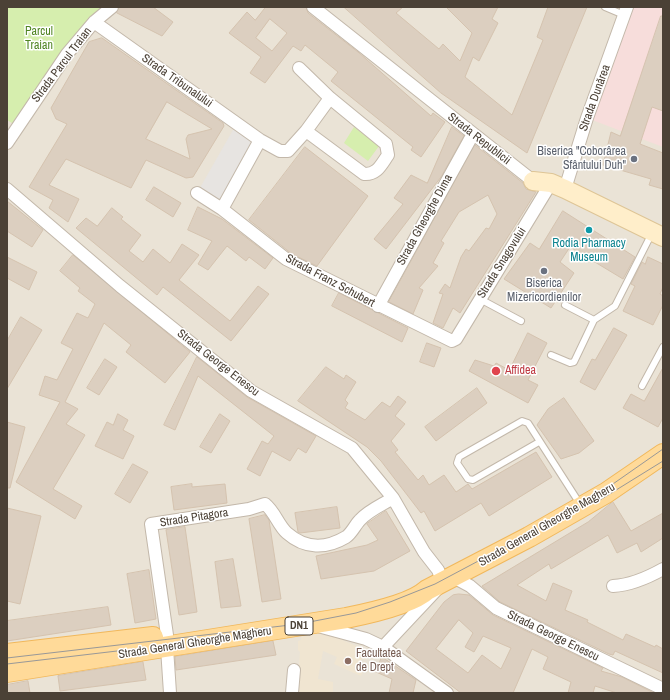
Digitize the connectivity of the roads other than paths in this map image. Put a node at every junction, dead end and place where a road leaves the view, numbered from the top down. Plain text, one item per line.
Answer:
1 (112, 7) edge
2 (313, 7) edge
3 (605, 7) edge
4 (626, 11) edge
5 (94, 22) junction
6 (299, 68) dead end
7 (330, 98) junction
8 (12, 123) edge
9 (306, 131) junction
10 (473, 134) junction
11 (8, 140) edge
12 (260, 140) junction
13 (550, 184) junction
14 (7, 189) edge
15 (197, 193) dead end
16 (222, 209) junction
17 (658, 234) edge
18 (480, 299) junction
19 (565, 305) dead end
20 (378, 306) junction
21 (521, 320) dead end
22 (594, 320) junction
23 (452, 341) joint
24 (663, 347) edge
25 (552, 355) dead end
26 (642, 386) dead end
27 (539, 442) junction
28 (663, 454) edge
29 (393, 498) junction
30 (581, 506) junction
31 (663, 569) edge
32 (439, 585) junction
33 (613, 586) dead end
34 (311, 624) junction
35 (167, 641) junction
36 (383, 647) junction
37 (7, 654) edge
38 (294, 670) dead end
39 (7, 672) edge
40 (433, 688) edge
41 (663, 689) edge
42 (170, 693) edge
43 (292, 693) edge
44 (447, 693) edge

1 - 5 street, Strada Parcul Traian
2 - 10 street, Strada Republicii
3 - 4 lane
4 - 13 street, Strada Dunărea
5 - 8 street, Strada Parcul Traian
5 - 12 street, Strada Tribunalului
6 - 7 street
7 - 9 street
7 - 9 street
8 - 11 street, Strada Parcul Traian
9 - 12 street, Strada Tribunalului
10 - 13 street, Strada Republicii
10 - 20 street, Strada Gheorghe Dima
12 - 16 street
13 - 17 street, Strada Republicii
13 - 18 street, Strada Snagovului
14 - 29 street, Strada George Enescu
15 - 16 street, Strada Franz Schubert
16 - 20 street, Strada Franz Schubert
17 - 22 lane
18 - 21 lane
18 - 23 street, Strada Snagovului
19 - 22 lane
20 - 23 street, Strada Franz Schubert
22 - 25 lane
24 - 26 lane
27 - 27 lane
27 - 30 lane
28 - 30 main road, Strada General Gheorghe Magheru / DN1
29 - 32 street, Strada George Enescu
29 - 35 street, Strada Pitagora
30 - 32 main road, Strada General Gheorghe Magheru / DN1
31 - 33 street
32 - 34 main road, Strada General Gheorghe Magheru / DN1
32 - 35 main road, Strada General Gheorghe Magheru / DN1
32 - 36 street
32 - 41 street, Strada George Enescu
34 - 35 main road, Strada General Gheorghe Magheru / DN1
34 - 36 street
35 - 37 main road, Strada General Gheorghe Magheru / DN1
35 - 39 main road, Strada General Gheorghe Magheru / DN1
35 - 42 street
36 - 40 street
38 - 43 street
40 - 44 street

